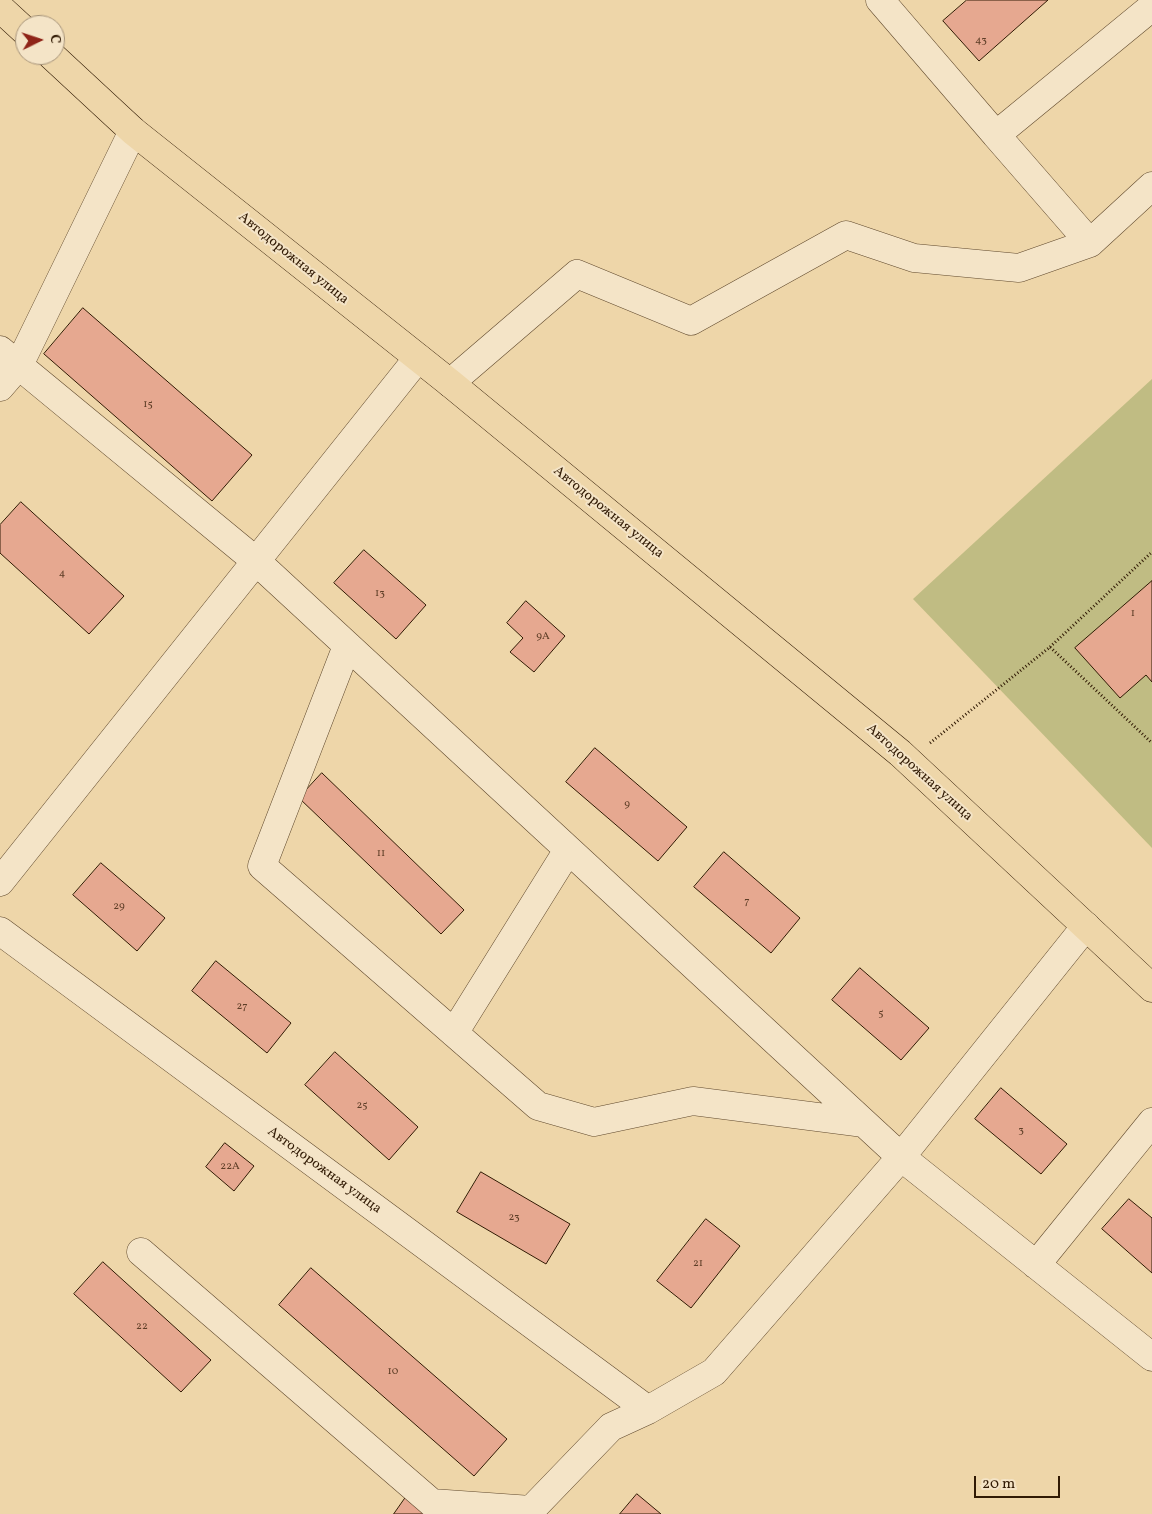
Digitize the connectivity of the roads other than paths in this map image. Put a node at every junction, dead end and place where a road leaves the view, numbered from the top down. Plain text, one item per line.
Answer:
1 (880, 0) edge
2 (1152, 7) edge
3 (0, 8) edge
4 (15, 22) edge
5 (62, 65) edge
6 (133, 131) junction
7 (996, 135) junction
8 (1152, 186) edge
9 (1090, 243) junction
10 (10, 358) edge
11 (418, 358) junction
12 (450, 383) junction
13 (0, 387) edge
14 (256, 561) junction
15 (347, 646) junction
16 (568, 850) junction
17 (0, 882) edge
18 (1086, 926) junction
19 (0, 931) edge
20 (1152, 988) edge
21 (454, 1033) junction
22 (1152, 1122) edge
23 (864, 1123) junction
24 (901, 1157) junction
25 (141, 1252) dead end
26 (1036, 1265) junction
27 (1152, 1356) edge
28 (648, 1410) junction
29 (530, 1512) edge

1 - 7 street
2 - 7 street
3 - 4 main road
5 - 6 main road, Автодорожная улица
6 - 10 street
6 - 11 main road, Автодорожная улица
7 - 9 street
8 - 9 street
9 - 12 street
10 - 13 street
10 - 14 street
11 - 12 main road, Автодорожная улица
11 - 14 street
12 - 18 main road, Автодорожная улица
14 - 15 street
14 - 17 street
15 - 16 street
15 - 21 street
16 - 21 street
16 - 23 street
18 - 20 main road, Автодорожная улица
18 - 24 street
19 - 28 street, Автодорожная улица
21 - 23 street
22 - 26 street
23 - 24 street
24 - 26 street
24 - 28 street
25 - 29 street
26 - 27 street
28 - 29 street

